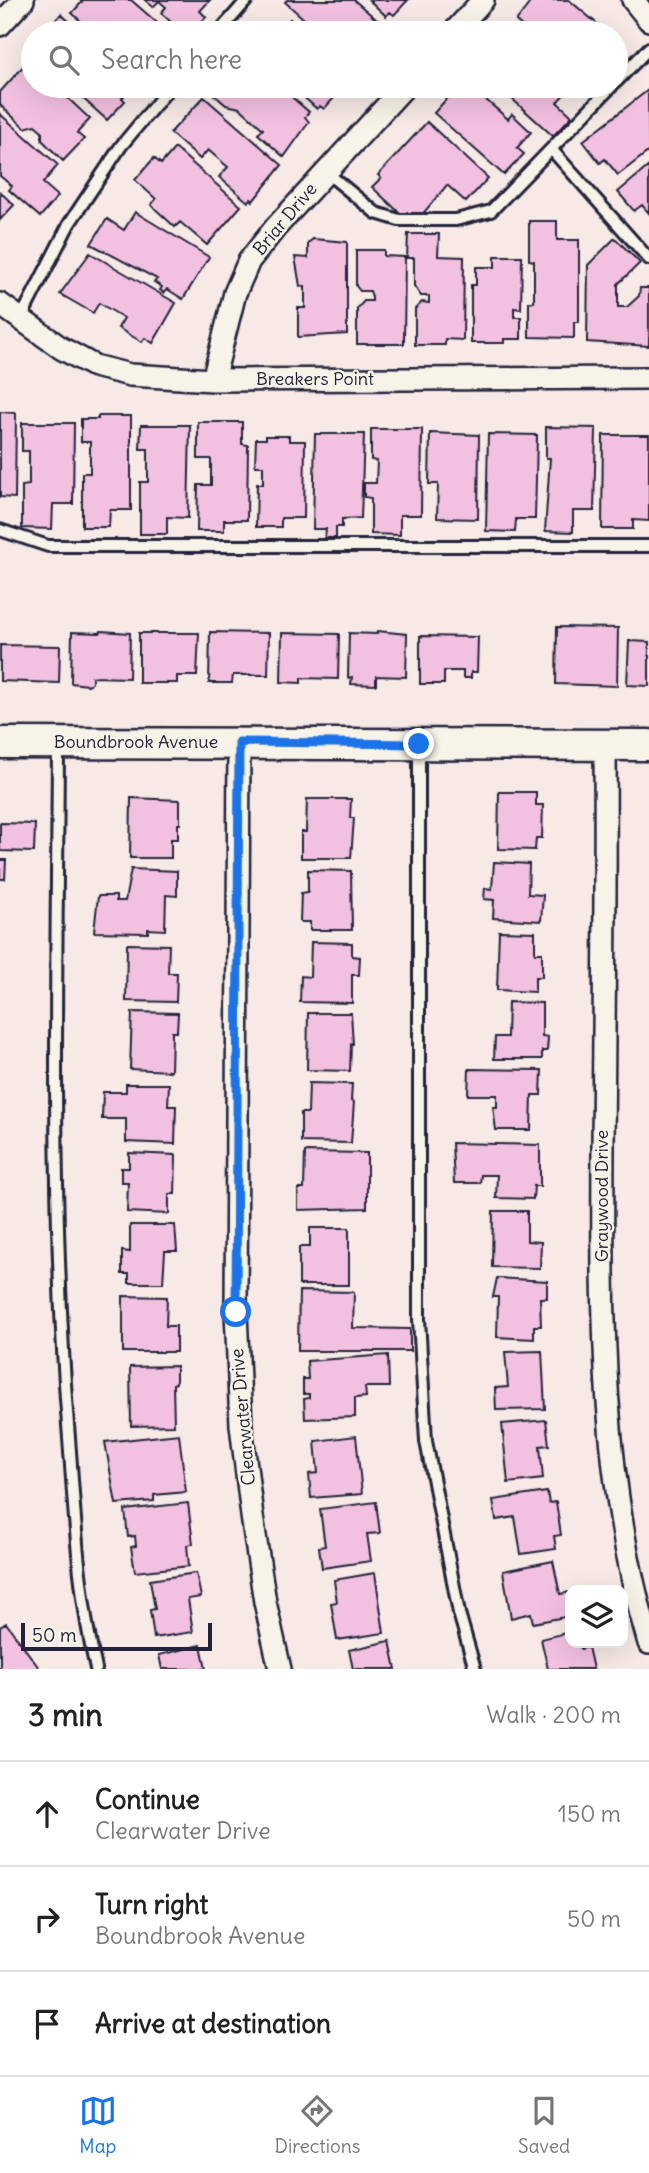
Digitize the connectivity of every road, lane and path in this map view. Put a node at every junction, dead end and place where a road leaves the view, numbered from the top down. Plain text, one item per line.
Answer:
1 (23, 0) edge
2 (247, 0) edge
3 (483, 0) edge
4 (633, 0) edge
5 (649, 20) edge
6 (229, 21) edge
7 (464, 21) edge
8 (0, 25) edge
9 (649, 48) edge
10 (628, 70) edge
11 (162, 98) edge
12 (394, 98) edge
13 (600, 98) edge
14 (551, 149) junction
15 (326, 172) junction
16 (649, 259) edge
17 (0, 304) edge
18 (20, 320) junction
19 (649, 378) edge
20 (213, 380) junction
21 (0, 530) edge
22 (649, 547) edge
23 (239, 742) junction
24 (0, 743) edge
25 (58, 743) junction
26 (419, 744) junction
27 (606, 745) junction
28 (649, 745) edge
29 (649, 1643) edge
30 (96, 1669) edge
31 (281, 1669) edge
32 (475, 1669) edge

1 - 8 street
2 - 6 lane
3 - 7 street
4 - 5 street
9 - 10 lane
11 - 18 lane
12 - 15 street, Briar Drive
13 - 14 lane
14 - 15 lane
14 - 16 lane
15 - 20 street, Briar Drive
17 - 18 street, Breakers Point
18 - 20 street, Breakers Point
19 - 20 street, Breakers Point
21 - 22 lane
23 - 25 street, Boundbrook Avenue
23 - 26 street, Boundbrook Avenue
23 - 31 street, Clearwater Drive
24 - 25 street, Boundbrook Avenue
25 - 30 lane
26 - 27 street, Boundbrook Avenue
26 - 32 lane
27 - 28 street, Boundbrook Avenue
27 - 29 street, Graywood Drive

